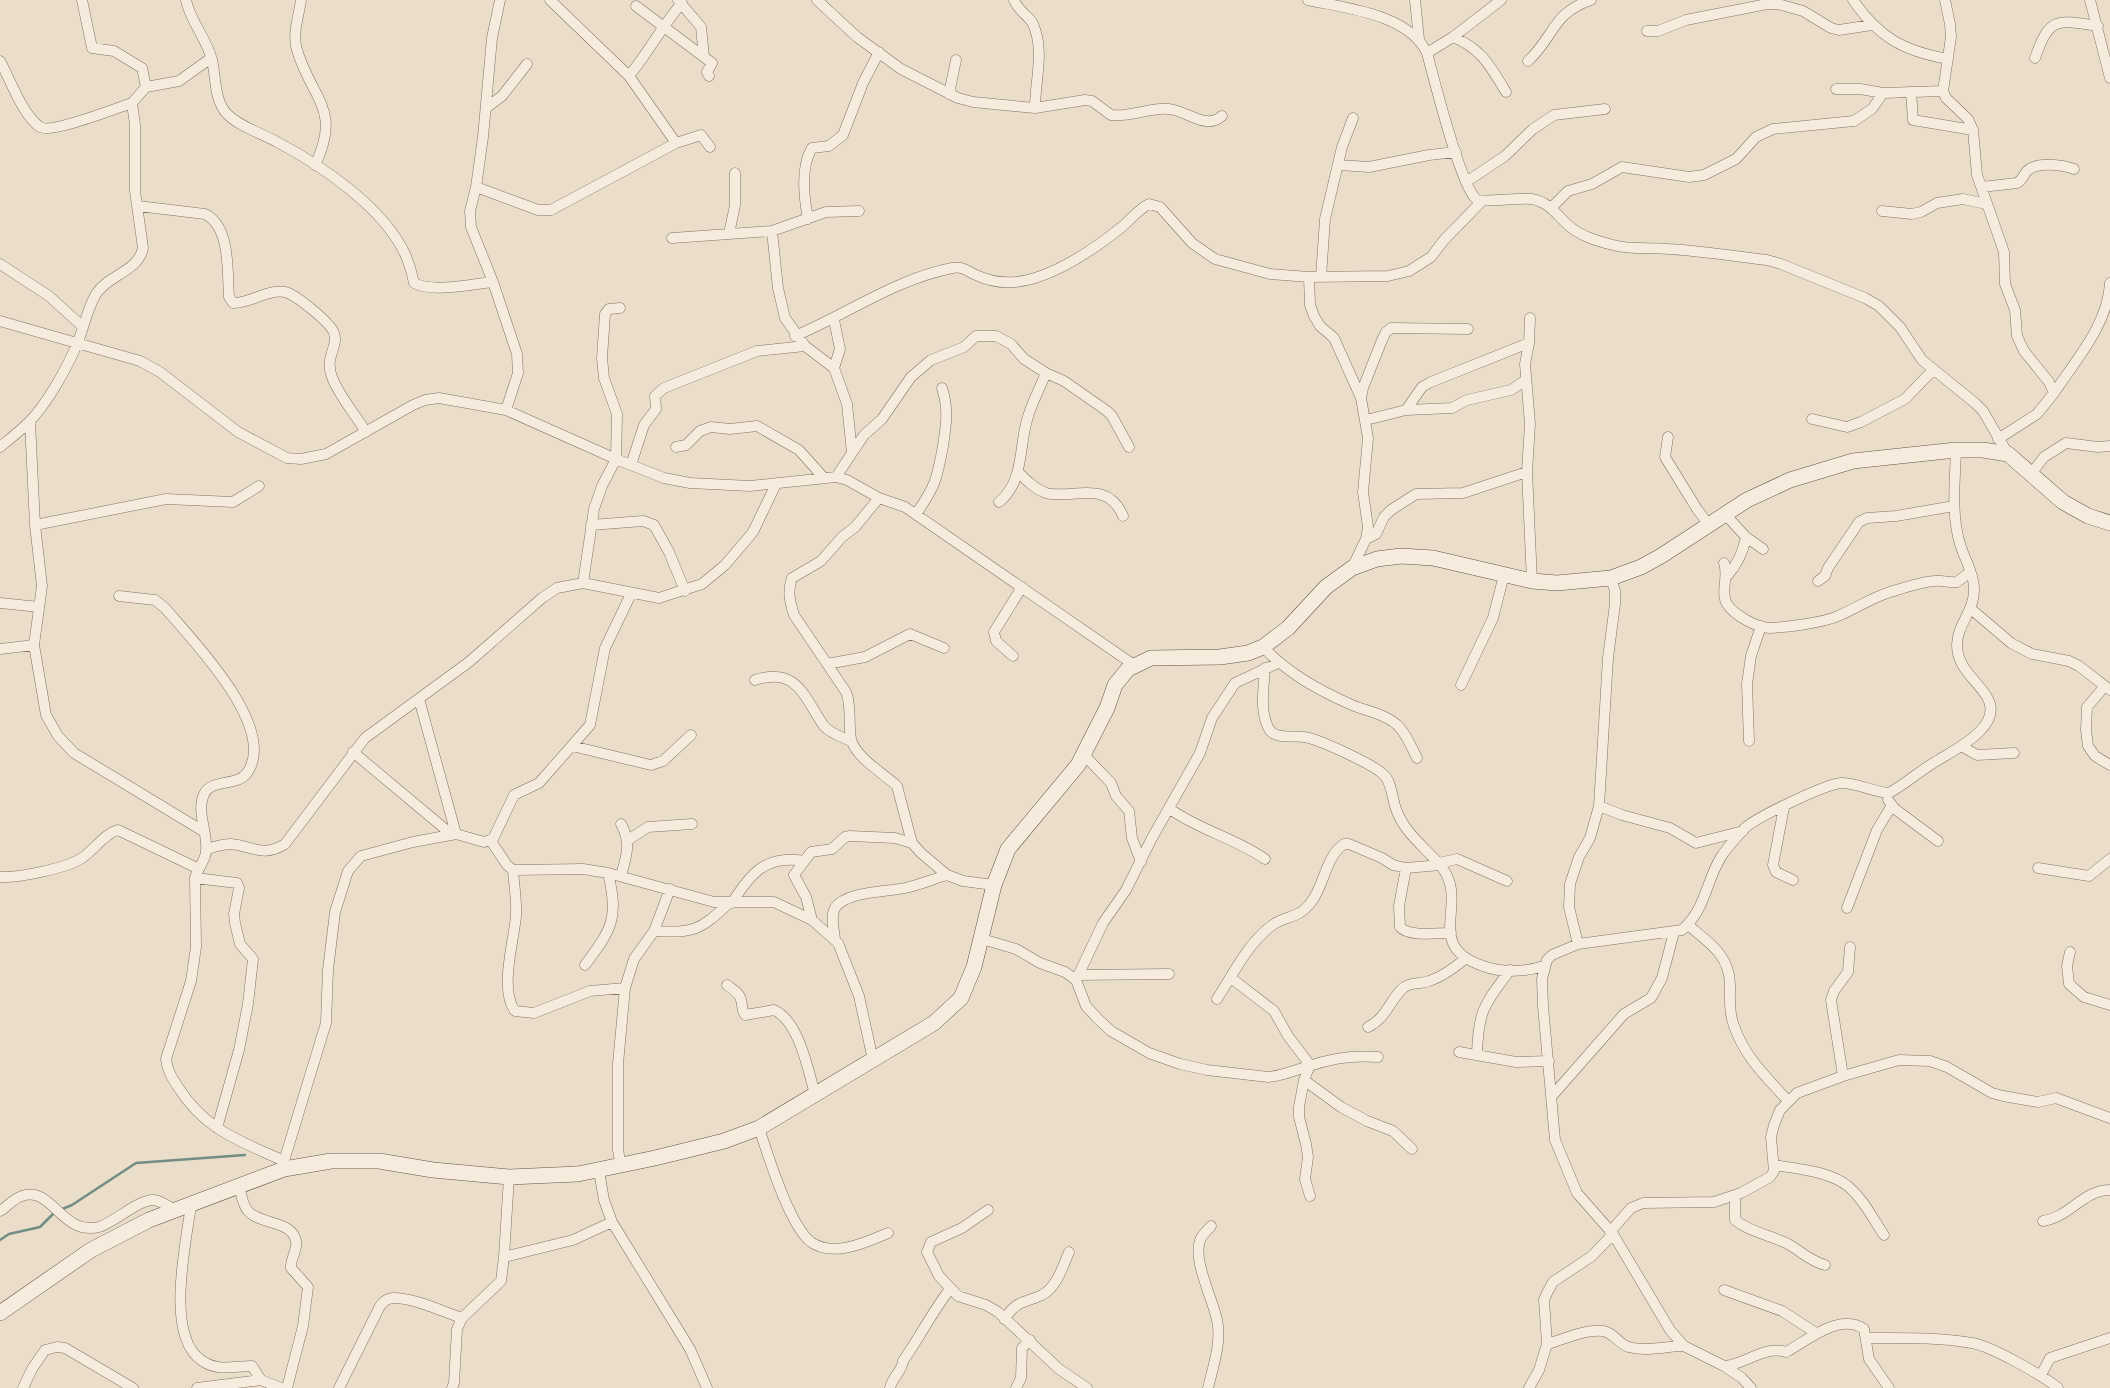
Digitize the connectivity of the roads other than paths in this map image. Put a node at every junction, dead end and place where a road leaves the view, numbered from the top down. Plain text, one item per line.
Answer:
1 (82, 0) edge
2 (186, 0) edge
3 (301, 0) edge
4 (500, 0) edge
5 (550, 0) edge
6 (817, 0) edge
7 (1014, 0) edge
8 (1308, 0) edge
9 (1415, 0) edge
10 (1501, 0) edge
11 (1591, 0) edge
12 (1853, 0) edge
13 (1945, 0) edge
14 (2090, 0) edge
15 (680, 2) edge
16 (636, 6) dead end
17 (663, 25) junction
18 (1872, 25) junction
19 (2098, 26) junction
20 (1648, 31) dead end
21 (1453, 36) junction
22 (1419, 38) junction
23 (879, 52) junction
24 (1427, 52) junction
25 (704, 57) junction
26 (211, 58) junction
27 (2035, 58) dead end
28 (956, 60) dead end
29 (1948, 60) junction
30 (0, 61) edge
31 (1528, 61) dead end
32 (527, 64) dead end
33 (630, 76) junction
34 (709, 76) dead end
35 (2110, 78) edge
36 (146, 87) junction
37 (1836, 89) dead end
38 (1943, 90) junction
39 (1506, 92) dead end
40 (1911, 92) junction
41 (1883, 93) junction
42 (949, 94) junction
43 (132, 103) junction
44 (486, 108) junction
45 (1035, 108) junction
46 (1605, 109) dead end
47 (1222, 116) dead end
48 (1353, 118) dead end
49 (1973, 130) junction
50 (676, 143) junction
51 (710, 147) dead end
52 (1456, 152) junction
53 (1339, 164) junction
54 (316, 165) junction
55 (2074, 169) dead end
56 (735, 173) dead end
57 (1466, 182) junction
58 (476, 187) junction
59 (1982, 187) junction
60 (1482, 201) junction
61 (1986, 204) junction
62 (138, 206) junction
63 (1551, 208) junction
64 (860, 211) dead end
65 (1882, 211) dead end
66 (808, 219) junction
67 (772, 231) junction
68 (729, 234) junction
69 (672, 238) dead end
70 (0, 264) edge
71 (1309, 277) junction
72 (1321, 277) junction
73 (493, 282) junction
74 (2110, 283) edge
75 (2110, 301) edge
76 (620, 308) dead end
77 (1530, 318) dead end
78 (834, 320) junction
79 (0, 321) edge
80 (83, 327) junction
81 (1468, 329) dead end
82 (795, 336) junction
83 (1529, 342) junction
84 (77, 344) junction
85 (805, 346) junction
86 (834, 368) junction
87 (1933, 370) junction
88 (1046, 373) junction
89 (1526, 380) junction
90 (942, 388) dead end
91 (2054, 393) junction
92 (1361, 398) junction
93 (506, 410) junction
94 (1406, 410) junction
95 (1366, 420) junction
96 (1812, 420) dead end
97 (30, 422) junction
98 (366, 432) junction
99 (1668, 437) dead end
100 (1998, 439) junction
101 (2110, 446) edge
102 (0, 447) edge
103 (676, 447) dead end
104 (1129, 447) dead end
105 (1956, 450) junction
106 (852, 452) junction
107 (2008, 454) junction
108 (616, 460) junction
109 (631, 465) junction
110 (1018, 472) junction
111 (1527, 472) junction
112 (2031, 474) junction
113 (836, 477) junction
114 (824, 478) junction
115 (776, 484) junction
116 (259, 486) dead end
117 (879, 498) junction
118 (999, 502) dead end
119 (1954, 506) junction
120 (916, 514) junction
121 (1725, 514) junction
122 (1123, 516) dead end
123 (2110, 522) edge
124 (1709, 524) junction
125 (35, 525) junction
126 (591, 525) junction
127 (1746, 537) junction
128 (1366, 539) junction
129 (1763, 549) dead end
130 (1724, 563) dead end
131 (1352, 568) junction
132 (1970, 572) junction
133 (1504, 575) junction
134 (1726, 576) junction
135 (1611, 578) junction
136 (1532, 581) junction
137 (1818, 581) dead end
138 (583, 583) junction
139 (1022, 588) junction
140 (684, 591) junction
141 (632, 594) junction
142 (119, 596) dead end
143 (0, 603) edge
144 (39, 607) junction
145 (1971, 609) junction
146 (1761, 626) junction
147 (34, 645) junction
148 (1262, 647) junction
149 (944, 648) dead end
150 (0, 650) edge
151 (1013, 656) dead end
152 (1278, 663) junction
153 (827, 664) junction
154 (1134, 665) junction
155 (1265, 668) junction
156 (755, 680) dead end
157 (1461, 685) dead end
158 (2108, 688) edge
159 (419, 699) junction
160 (691, 735) dead end
161 (851, 741) junction
162 (1749, 741) dead end
163 (572, 746) junction
164 (1963, 747) junction
165 (353, 752) junction
166 (2014, 753) dead end
167 (1084, 756) junction
168 (1417, 758) dead end
169 (2110, 766) edge
170 (1883, 793) junction
171 (1892, 805) junction
172 (1599, 806) junction
173 (1784, 807) junction
174 (1170, 809) junction
175 (621, 824) dead end
176 (692, 824) dead end
177 (203, 831) junction
178 (1743, 831) junction
179 (453, 834) junction
180 (628, 840) junction
181 (491, 841) junction
182 (1938, 841) dead end
183 (912, 843) junction
184 (207, 850) junction
185 (1265, 859) dead end
186 (2110, 859) edge
187 (804, 861) junction
188 (1141, 862) junction
189 (1440, 864) junction
190 (1406, 868) junction
191 (2038, 868) dead end
192 (513, 870) junction
193 (196, 873) junction
194 (608, 873) junction
195 (947, 875) junction
196 (0, 876) edge
197 (621, 876) junction
198 (1793, 880) dead end
199 (1507, 881) dead end
200 (994, 885) junction
201 (670, 889) junction
202 (730, 904) junction
203 (1847, 908) dead end
204 (812, 920) junction
205 (1688, 925) junction
206 (654, 931) junction
207 (1674, 932) junction
208 (1451, 933) junction
209 (835, 939) junction
210 (982, 939) junction
211 (1578, 944) junction
212 (1850, 947) dead end
213 (2070, 952) dead end
214 (1465, 959) junction
215 (585, 965) dead end
216 (1544, 966) junction
217 (1510, 970) junction
218 (1169, 974) dead end
219 (1077, 978) junction
220 (1231, 978) junction
221 (727, 985) dead end
222 (625, 988) junction
223 (1216, 999) dead end
224 (2110, 1006) edge
225 (1368, 1027) dead end
226 (1459, 1052) dead end
227 (1477, 1055) junction
228 (1378, 1056) dead end
229 (873, 1060) junction
230 (1550, 1061) junction
231 (1310, 1065) junction
232 (1843, 1076) junction
233 (1304, 1080) junction
234 (815, 1094) junction
235 (1552, 1096) junction
236 (1787, 1100) junction
237 (2110, 1118) edge
238 (217, 1128) junction
239 (759, 1128) junction
240 (1412, 1149) dead end
241 (284, 1165) junction
242 (1774, 1165) junction
243 (621, 1166) junction
244 (599, 1171) junction
245 (508, 1177) junction
246 (239, 1185) junction
247 (2110, 1190) edge
248 (1310, 1196) dead end
249 (1735, 1196) junction
250 (191, 1205) junction
251 (175, 1210) junction
252 (988, 1210) dead end
253 (0, 1211) edge
254 (2043, 1221) dead end
255 (612, 1222) junction
256 (1210, 1226) dead end
257 (888, 1233) dead end
258 (1611, 1233) junction
259 (1884, 1235) dead end
260 (1069, 1252) dead end
261 (504, 1257) junction
262 (1825, 1265) dead end
263 (950, 1289) junction
264 (1724, 1290) dead end
265 (0, 1313) edge
266 (462, 1318) junction
267 (1004, 1320) junction
268 (1816, 1333) junction
269 (1867, 1338) junction
270 (2110, 1338) edge
271 (1030, 1340) junction
272 (1547, 1344) junction
273 (1684, 1346) junction
274 (1751, 1358) junction
275 (1724, 1366) junction
276 (2042, 1375) junction
277 (1742, 1378) junction
278 (261, 1380) junction
279 (23, 1388) edge
280 (133, 1388) edge
281 (197, 1388) edge
282 (281, 1388) edge
283 (287, 1388) edge
284 (339, 1388) edge
285 (452, 1388) edge
286 (707, 1388) edge
287 (890, 1388) edge
288 (1016, 1388) edge
289 (1087, 1388) edge
290 (1208, 1388) edge
291 (1529, 1388) edge
292 (1751, 1388) edge
293 (1889, 1388) edge
294 (2058, 1388) edge

1 - 36 street
2 - 26 street
3 - 54 street
4 - 44 street
5 - 33 street
6 - 23 street
7 - 45 street
8 - 22 street
9 - 22 street
10 - 21 street
11 - 31 street
12 - 18 street
13 - 29 street
14 - 19 street
15 - 17 street
15 - 25 street
16 - 17 street
17 - 25 street
17 - 33 street
18 - 20 street
18 - 29 street
19 - 27 street
19 - 35 street
21 - 24 street
21 - 39 street
22 - 24 street
23 - 42 street
23 - 66 street
24 - 52 street
25 - 34 street
26 - 36 street
26 - 54 street
28 - 42 street
29 - 38 street
30 - 43 street
32 - 44 street
33 - 50 street
36 - 43 street
37 - 41 street
38 - 40 street
38 - 49 street
40 - 41 street
40 - 49 street
41 - 63 street
42 - 45 street
43 - 62 street
44 - 58 street
45 - 47 street
46 - 57 street
48 - 53 street
49 - 59 street
50 - 51 street
50 - 58 street
52 - 53 street
52 - 57 street
53 - 72 street
54 - 73 street
55 - 59 street
56 - 68 street
57 - 60 street
58 - 73 street
59 - 61 street
60 - 63 street
60 - 72 street
61 - 65 street
61 - 91 street
62 - 80 street
62 - 98 street
63 - 87 street
64 - 66 street
66 - 67 street
67 - 68 street
67 - 82 street
68 - 69 street
70 - 80 street
71 - 72 street
71 - 78 street
71 - 92 street
73 - 93 street
74 - 75 street
75 - 91 street
76 - 108 street
77 - 83 street
78 - 82 street
78 - 86 street
79 - 84 street
80 - 84 street
81 - 92 street
82 - 85 street
83 - 89 street
83 - 94 street
84 - 97 street
84 - 98 street
85 - 86 street
85 - 109 street
86 - 106 street
87 - 96 street
87 - 100 street
88 - 104 street
88 - 106 street
88 - 110 street
89 - 94 street
89 - 111 street
90 - 120 street
91 - 100 street
92 - 95 street
93 - 98 street
93 - 108 street
94 - 95 street
95 - 128 street
97 - 102 street
97 - 125 street
99 - 124 street
100 - 107 street
101 - 112 street
103 - 114 street
105 - 107 street
105 - 119 street
105 - 121 street
106 - 113 street
107 - 112 street
108 - 109 street
108 - 126 street
109 - 115 street
110 - 118 street
110 - 122 street
111 - 128 street
111 - 136 street
112 - 123 street
113 - 114 street
113 - 117 street
114 - 115 street
115 - 140 street
116 - 125 street
117 - 120 street
117 - 153 street
119 - 132 street
119 - 137 street
120 - 139 street
121 - 124 street
121 - 127 street
124 - 135 street
125 - 144 street
126 - 138 street
126 - 140 street
127 - 129 street
127 - 134 street
128 - 131 street
130 - 134 street
131 - 133 street
131 - 148 street
132 - 145 street
132 - 146 street
133 - 136 street
133 - 157 street
134 - 146 street
135 - 136 street
135 - 172 street
138 - 141 street
138 - 159 street
139 - 151 street
139 - 154 street
140 - 141 street
141 - 163 street
142 - 177 street
143 - 144 street
144 - 147 street
145 - 158 street
145 - 164 street
146 - 162 street
147 - 150 street
147 - 177 street
148 - 152 street
148 - 154 street
149 - 153 street
152 - 155 street
152 - 168 street
153 - 161 street
154 - 167 street
155 - 174 street
155 - 189 street
156 - 161 street
158 - 169 street
159 - 165 street
159 - 179 street
160 - 163 street
161 - 183 street
163 - 181 street
164 - 166 street
164 - 170 street
165 - 179 street
165 - 184 street
167 - 188 street
167 - 200 street
170 - 171 street
170 - 173 street
171 - 182 street
171 - 203 street
172 - 178 street
172 - 211 street
173 - 178 street
173 - 198 street
174 - 185 street
174 - 188 street
175 - 180 street
176 - 180 street
177 - 184 street
178 - 205 street
179 - 181 street
179 - 241 street
180 - 197 street
181 - 192 street
183 - 187 street
183 - 195 street
184 - 193 street
186 - 191 street
187 - 202 street
187 - 204 street
188 - 219 street
189 - 190 street
189 - 199 street
189 - 208 street
190 - 208 street
190 - 220 street
192 - 194 street
192 - 222 street
193 - 196 street
193 - 238 street
193 - 238 street
194 - 197 street
194 - 215 street
195 - 200 street
195 - 209 street
197 - 201 street
200 - 210 street
201 - 202 street
201 - 206 street
202 - 204 street
202 - 206 street
204 - 209 street
205 - 207 street
205 - 236 street
206 - 222 street
207 - 211 street
207 - 235 street
208 - 214 street
209 - 229 street
210 - 219 street
210 - 229 street
211 - 216 street
212 - 232 street
213 - 224 street
214 - 217 street
214 - 225 street
216 - 217 street
216 - 230 street
217 - 227 street
218 - 219 street
219 - 231 street
220 - 223 street
220 - 231 street
221 - 234 street
222 - 243 street
226 - 227 street
227 - 230 street
228 - 231 street
229 - 234 street
230 - 235 street
231 - 233 street
232 - 236 street
232 - 237 street
233 - 240 street
233 - 248 street
234 - 239 street
235 - 258 street
236 - 242 street
238 - 241 street
239 - 243 street
239 - 257 street
241 - 245 street
241 - 246 street
242 - 249 street
242 - 259 street
243 - 244 street
244 - 245 street
244 - 255 street
245 - 261 street
246 - 250 street
246 - 283 street
247 - 254 street
249 - 258 street
249 - 262 street
250 - 251 street
250 - 278 street
251 - 253 street
251 - 265 street
252 - 263 street
255 - 261 street
255 - 286 street
256 - 290 street
258 - 272 street
258 - 273 street
260 - 267 street
261 - 266 street
263 - 267 street
263 - 287 street
264 - 268 street
266 - 284 street
266 - 285 street
267 - 271 street
268 - 269 street
268 - 274 street
269 - 276 street
269 - 293 street
270 - 276 street
271 - 288 street
271 - 289 street
272 - 273 street
272 - 291 street
273 - 275 street
274 - 275 street
274 - 277 street
275 - 277 street
276 - 294 street
277 - 292 street
278 - 281 street
278 - 282 street
279 - 280 street

